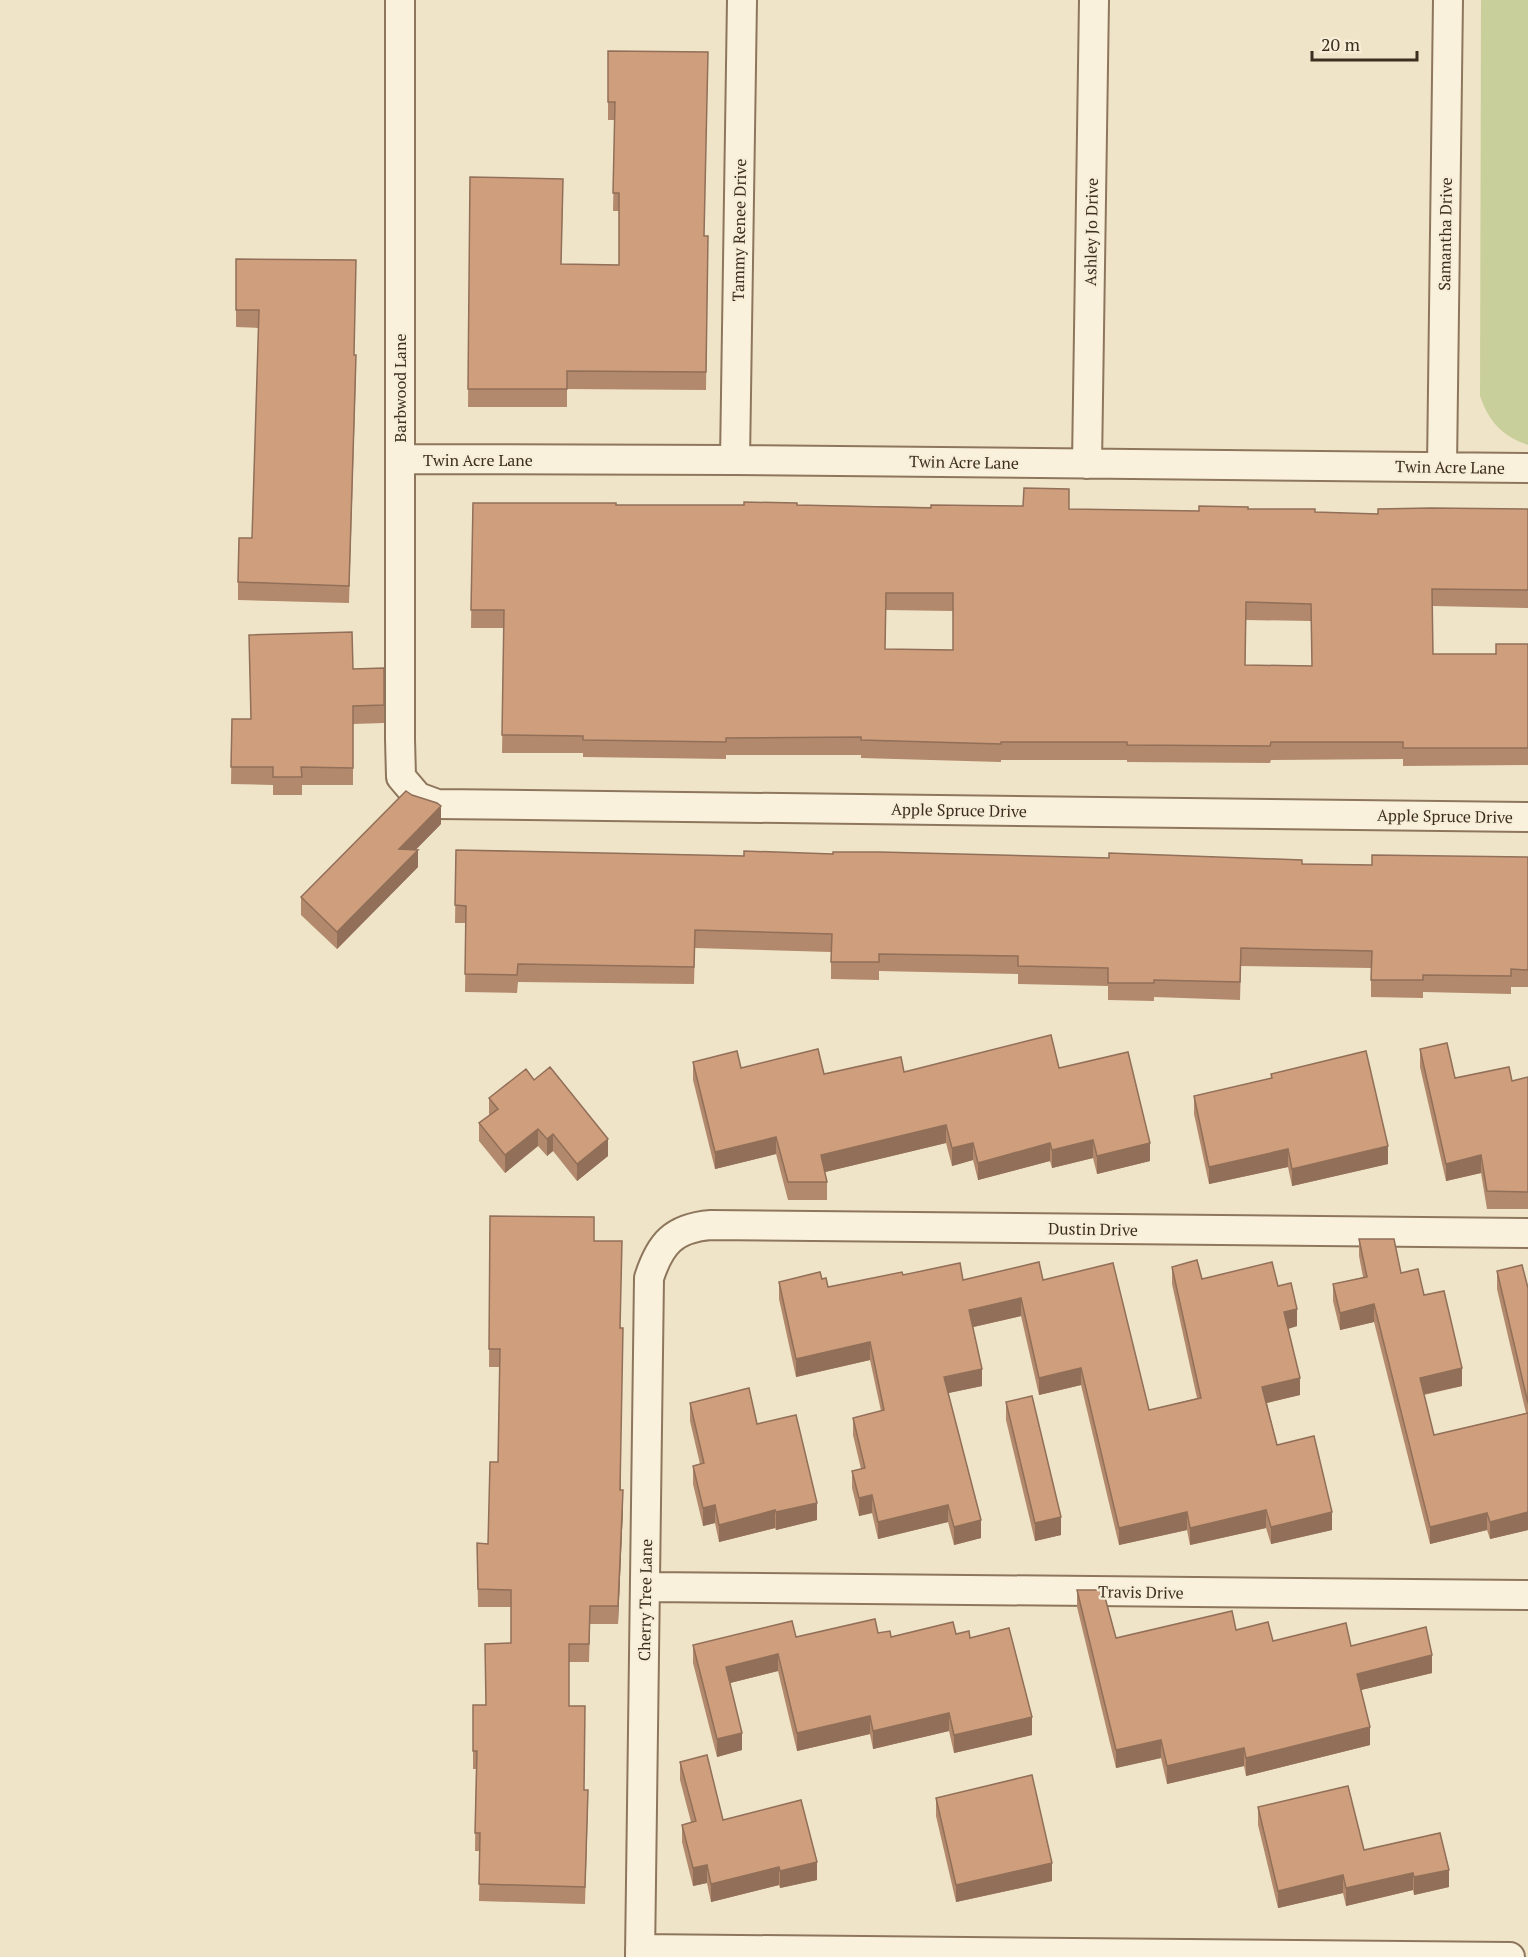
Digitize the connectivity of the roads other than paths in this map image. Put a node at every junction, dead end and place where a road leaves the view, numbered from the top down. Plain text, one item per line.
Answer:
1 (400, 0) edge
2 (742, 0) edge
3 (1094, 0) edge
4 (1448, 0) edge
5 (400, 459) junction
6 (735, 460) junction
7 (1088, 464) junction
8 (1442, 467) junction
9 (1528, 468) edge
10 (401, 777) joint
11 (1528, 817) edge
12 (1528, 1233) edge
13 (663, 1246) joint
14 (645, 1587) junction
15 (1528, 1595) edge
16 (640, 1953) edge
17 (1510, 1957) edge

1 - 5 street, Barbwood Lane
2 - 6 street, Tammy Renee Drive
3 - 7 street, Ashley Jo Drive
4 - 8 street, Samantha Drive
5 - 6 street, Twin Acre Lane
5 - 10 street, Barbwood Lane
6 - 7 street, Twin Acre Lane
7 - 8 street, Twin Acre Lane
8 - 9 street, Twin Acre Lane
10 - 11 street, Apple Spruce Drive
12 - 13 street, Dustin Drive
13 - 14 street, Cherry Tree Lane
14 - 15 street, Travis Drive
14 - 16 street, Cherry Tree Lane
16 - 17 street

